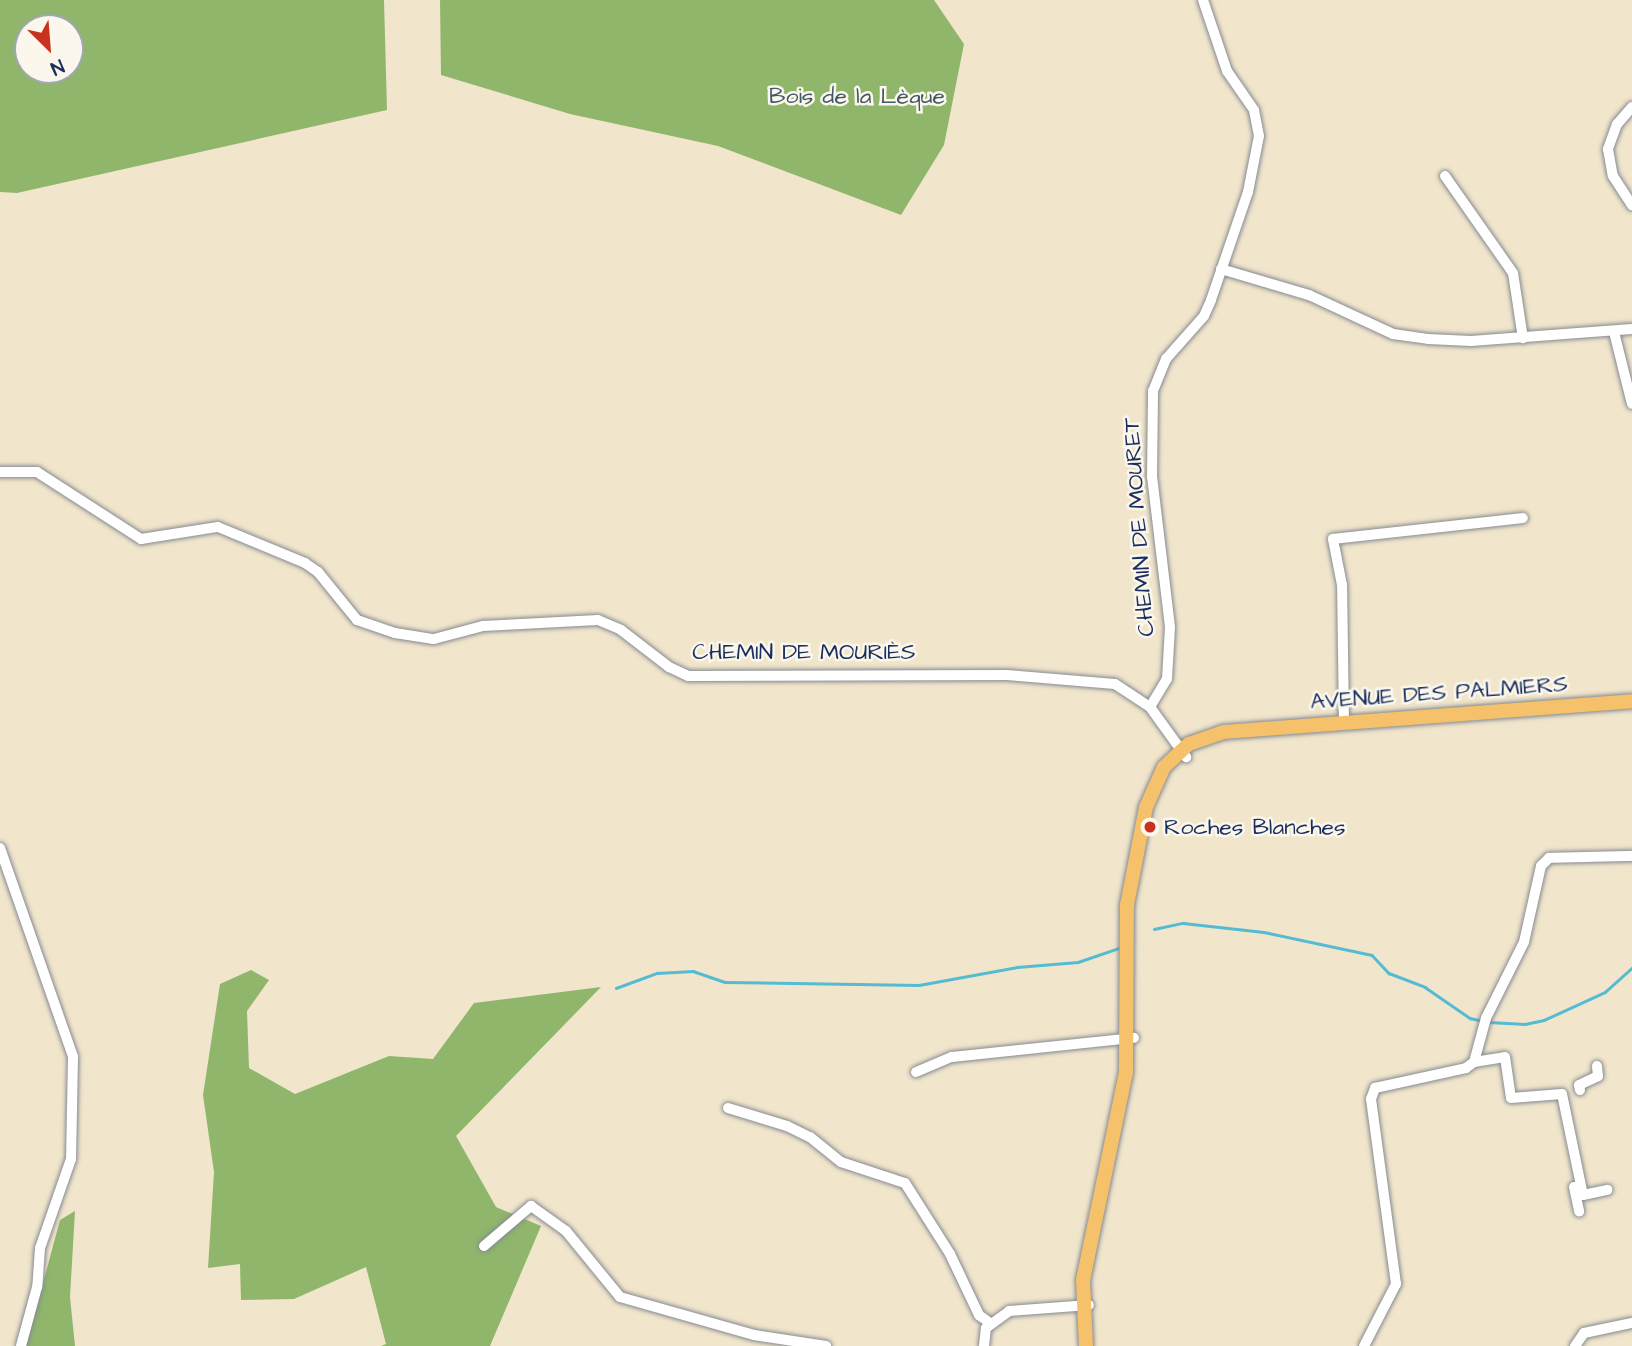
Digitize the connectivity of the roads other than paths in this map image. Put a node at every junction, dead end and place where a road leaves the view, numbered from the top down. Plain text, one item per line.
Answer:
1 (1203, 0) edge
2 (1632, 107) edge
3 (1445, 176) dead end
4 (1632, 205) edge
5 (1221, 269) junction
6 (1632, 329) edge
7 (1614, 332) junction
8 (1523, 338) junction
9 (1632, 404) edge
10 (0, 472) edge
11 (1523, 518) dead end
12 (1632, 701) edge
13 (1150, 707) junction
14 (1344, 723) junction
15 (1184, 754) junction
16 (0, 848) edge
17 (1632, 856) edge
18 (1130, 1038) junction
19 (1474, 1062) junction
20 (1597, 1066) dead end
21 (916, 1072) dead end
22 (1562, 1094) junction
23 (729, 1108) dead end
24 (1573, 1144) junction
25 (1607, 1190) dead end
26 (1579, 1210) dead end
27 (484, 1246) dead end
28 (1085, 1305) junction
29 (990, 1323) junction
30 (1632, 1323) edge
31 (21, 1346) edge
32 (826, 1346) edge
33 (984, 1346) edge
34 (1086, 1346) edge
35 (1094, 1346) edge
36 (1364, 1346) edge
37 (1575, 1346) edge

1 - 5 street, CHEMIN DE MOURET
2 - 4 street
3 - 8 street
5 - 8 street
5 - 13 street, CHEMIN DE MOURET
6 - 7 street
7 - 8 street
7 - 9 street
10 - 13 street, CHEMIN DE MOURIÈS
11 - 14 street
12 - 14 main road, AVENUE DES PALMIERS
13 - 15 street, CHEMIN DE MOURIÈS
14 - 15 main road, AVENUE DES PALMIERS
15 - 18 main road
16 - 31 street
17 - 19 street
18 - 21 street
18 - 28 main road
19 - 22 street
19 - 36 street
20 - 22 street
22 - 24 street
23 - 29 street
24 - 25 street
24 - 26 street
27 - 32 street
28 - 29 street
28 - 34 main road
28 - 35 main road
29 - 33 street
30 - 37 street

